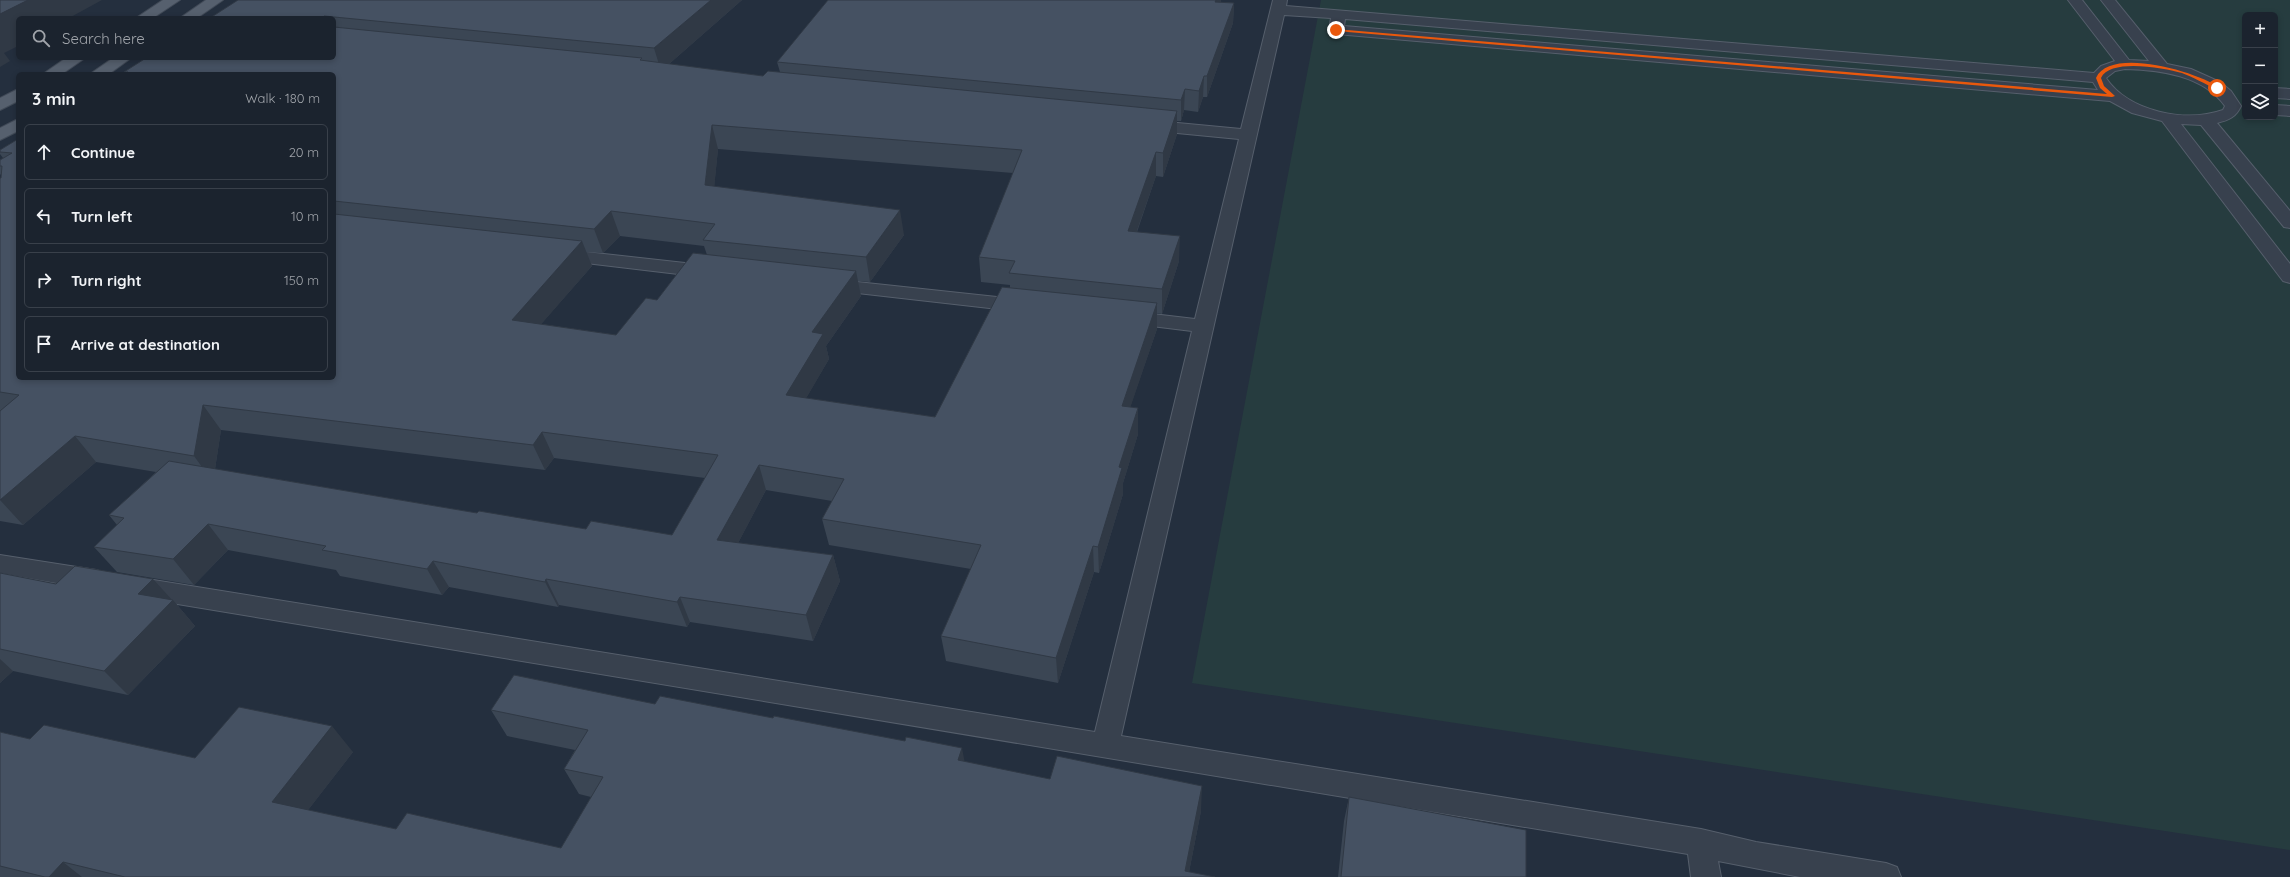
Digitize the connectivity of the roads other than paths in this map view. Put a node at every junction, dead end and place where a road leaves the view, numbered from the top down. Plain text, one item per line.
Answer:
1 (173, 0) edge
2 (216, 0) edge
3 (2075, 0) edge
4 (2108, 0) edge
5 (1279, 5) edge
6 (1339, 14) junction
7 (146, 16) edge
8 (190, 16) edge
9 (74, 60) edge
10 (120, 60) edge
11 (2125, 64) junction
12 (2162, 67) junction
13 (53, 72) edge
14 (101, 72) edge
15 (2098, 78) junction
16 (2217, 88) junction
17 (2238, 90) dead end
18 (2278, 93) edge
19 (2290, 94) edge
20 (16, 95) edge
21 (2112, 96) junction
22 (0, 105) edge
23 (2239, 107) edge
24 (2278, 110) edge
25 (2290, 111) edge
26 (2167, 117) junction
27 (2207, 121) junction
28 (1129, 123) edge
29 (16, 125) edge
30 (0, 135) edge
31 (1249, 135) junction
32 (2290, 223) edge
33 (540, 253) edge
34 (729, 274) edge
35 (2290, 277) edge
36 (808, 282) edge
37 (1046, 308) edge
38 (1109, 315) edge
39 (1204, 326) junction
40 (0, 564) edge
41 (1105, 747) junction
42 (1701, 843) junction
43 (1706, 877) edge
44 (1886, 877) edge

1 - 7 main road
2 - 8 main road
3 - 11 street
4 - 12 street
5 - 6 street
5 - 31 street
6 - 15 street
6 - 21 street
9 - 13 main road
10 - 14 main road
11 - 12 street
11 - 15 street
12 - 16 street
15 - 21 street
16 - 17 street
16 - 23 street
18 - 19 street
20 - 22 main road
21 - 26 street
23 - 27 street
24 - 25 street
26 - 27 street
26 - 35 street
27 - 32 street
28 - 31 street
29 - 30 main road
31 - 39 street
33 - 34 street
36 - 37 street
38 - 39 street
39 - 41 street
40 - 41 street
41 - 42 street
42 - 43 street
42 - 44 street

